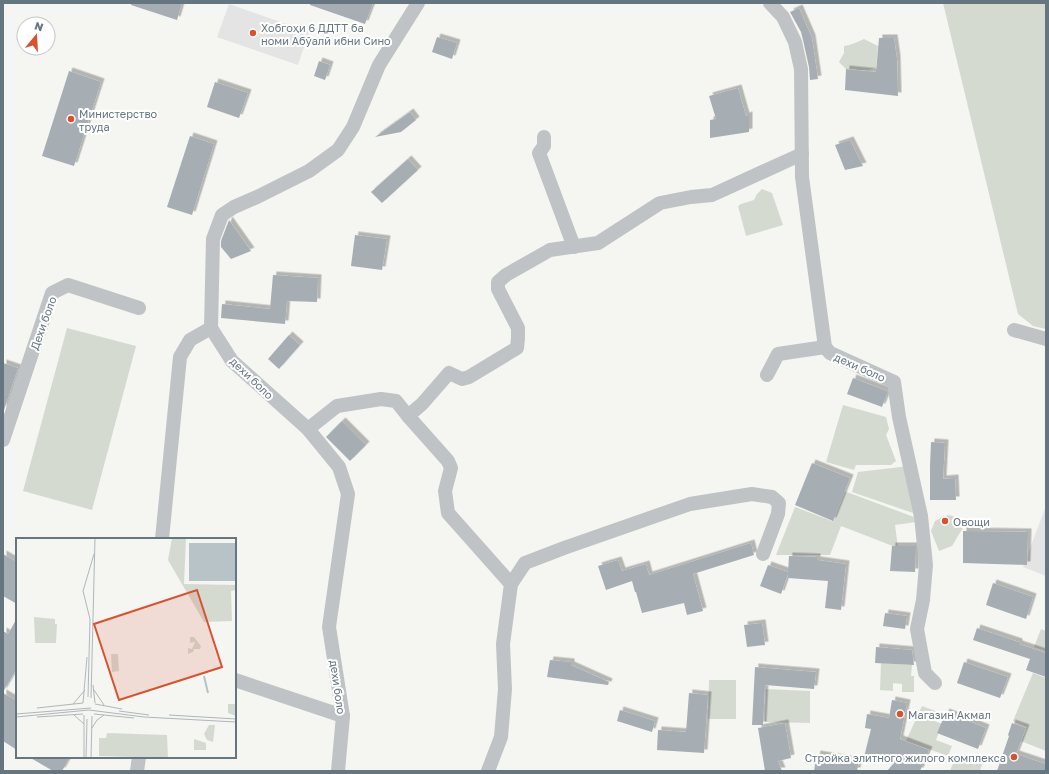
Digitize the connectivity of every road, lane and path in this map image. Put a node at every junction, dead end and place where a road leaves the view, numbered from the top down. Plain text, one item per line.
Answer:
1 (418, 3) edge
2 (770, 3) edge
3 (544, 136) dead end
4 (802, 154) junction
5 (574, 247) junction
6 (139, 308) dead end
7 (211, 328) junction
8 (1014, 330) dead end
9 (1046, 339) edge
10 (825, 347) junction
11 (767, 375) dead end
12 (408, 416) junction
13 (308, 429) junction
14 (3, 440) edge
15 (162, 538) edge
16 (763, 554) dead end
17 (511, 584) junction
18 (236, 680) edge
19 (935, 683) dead end
20 (343, 716) junction
21 (138, 758) edge
22 (137, 771) edge
23 (338, 771) edge
24 (488, 771) edge

1 - 7 street
2 - 4 street, дехи боло
3 - 5 street
4 - 5 street
4 - 10 street, дехи боло
5 - 12 street
6 - 14 street, Дехи боло
7 - 13 street, дехи боло
7 - 15 street
8 - 9 street
10 - 11 street
10 - 19 street, дехи боло
12 - 13 street
12 - 17 street
13 - 20 street, дехи боло
16 - 17 street
17 - 24 street
18 - 20 street
20 - 23 street, дехи боло
21 - 22 street

